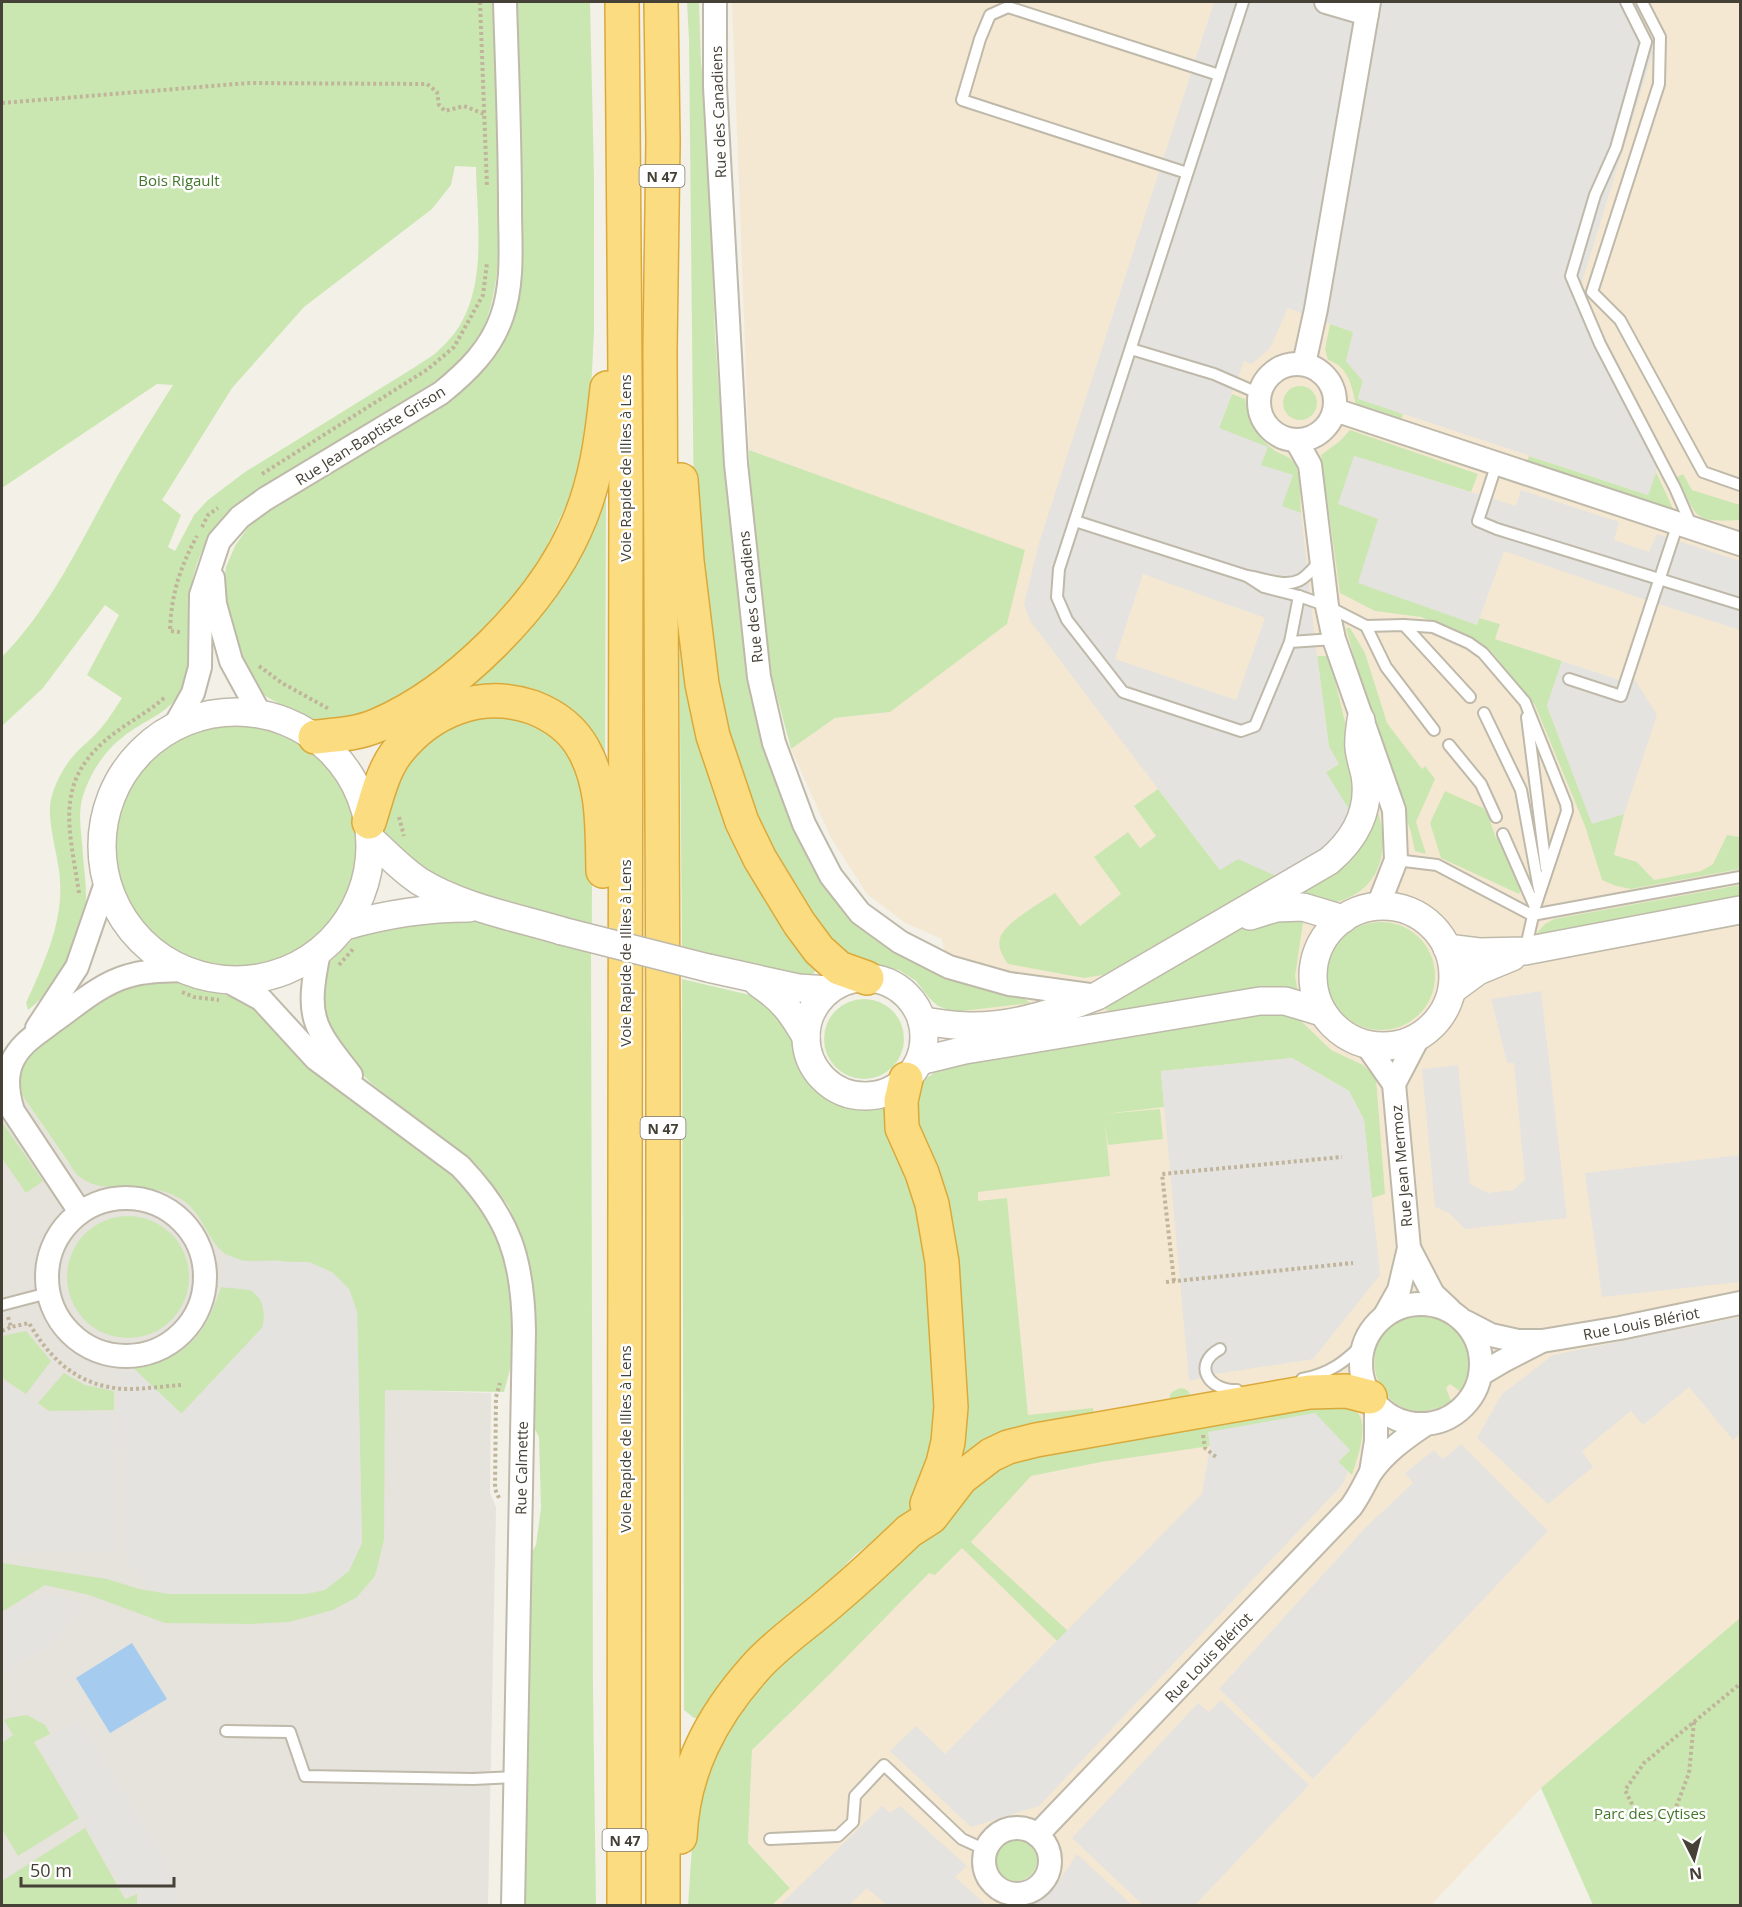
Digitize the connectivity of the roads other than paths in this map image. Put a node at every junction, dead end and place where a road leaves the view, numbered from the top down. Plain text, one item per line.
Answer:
1 (505, 2) edge
2 (622, 2) edge
3 (661, 2) edge
4 (715, 2) edge
5 (1243, 2) edge
6 (1326, 2) edge
7 (1626, 2) edge
8 (1642, 2) edge
9 (1368, 8) edge
10 (1219, 75) junction
11 (1187, 173) junction
12 (624, 324) junction
13 (1131, 348) junction
14 (660, 350) junction
15 (1304, 364) junction
16 (1260, 394) junction
17 (1335, 410) junction
18 (1296, 440) junction
19 (1497, 463) junction
20 (1740, 485) edge
21 (1074, 521) junction
22 (1685, 525) junction
23 (1735, 538) edge
24 (1322, 560) junction
25 (211, 563) junction
26 (1247, 576) junction
27 (1660, 580) junction
28 (1299, 596) junction
29 (1740, 604) edge
30 (1327, 606) junction
31 (1404, 625) junction
32 (1366, 626) junction
33 (1334, 639) junction
34 (1290, 642) junction
35 (1569, 679) dead end
36 (1470, 698) dead end
37 (1525, 702) junction
38 (1484, 713) dead end
39 (260, 714) junction
40 (1361, 720) junction
41 (174, 727) junction
42 (1434, 730) dead end
43 (315, 737) junction
44 (1449, 745) dead end
45 (1496, 817) dead end
46 (370, 830) junction
47 (1503, 834) dead end
48 (1396, 860) junction
49 (1546, 872) junction
50 (1740, 877) edge
51 (106, 883) junction
52 (1540, 891) junction
53 (1378, 906) junction
54 (476, 908) junction
55 (1740, 910) edge
56 (1534, 911) junction
57 (1342, 919) junction
58 (1225, 922) junction
59 (345, 926) junction
60 (1447, 948) junction
61 (1524, 951) junction
62 (319, 952) junction
63 (867, 978) junction
64 (754, 980) junction
65 (181, 981) junction
66 (225, 990) junction
67 (830, 990) junction
68 (1452, 990) junction
69 (1097, 996) junction
70 (1322, 1012) junction
71 (922, 1021) junction
72 (625, 1034) junction
73 (33, 1035) junction
74 (1419, 1036) junction
75 (806, 1037) junction
76 (1366, 1044) junction
77 (913, 1070) junction
78 (1394, 1084) junction
79 (367, 1095) junction
80 (80, 1212) junction
81 (1409, 1248) junction
82 (48, 1293) junction
83 (3, 1304) edge
84 (1740, 1304) edge
85 (1385, 1315) junction
86 (1458, 1317) junction
87 (1365, 1341) junction
88 (1542, 1341) junction
89 (1220, 1349) dead end
90 (1481, 1374) junction
91 (1287, 1382) dead end
92 (1252, 1388) dead end
93 (1209, 1394) junction
94 (1373, 1400) junction
95 (1426, 1424) junction
96 (1370, 1474) junction
97 (909, 1531) junction
98 (226, 1731) dead end
99 (515, 1777) junction
100 (1037, 1835) junction
101 (770, 1839) dead end
102 (986, 1850) junction
103 (513, 1905) edge
104 (624, 1905) edge
105 (665, 1905) edge

1 - 25 street, Rue Jean-Baptiste Grison
2 - 12 highway, Voie Rapide de Illies à Lens / N 47
3 - 14 highway, N 47
4 - 69 street, Rue des Canadiens
5 - 10 lane
6 - 9 street
7 - 22 lane
8 - 20 lane
9 - 15 street
10 - 11 lane
10 - 11 lane
11 - 13 lane
12 - 43 highway
12 - 72 highway, Voie Rapide de Illies à Lens / N 47
13 - 16 lane
13 - 21 lane
14 - 63 highway
14 - 105 highway, N 47
15 - 16 street
15 - 17 street
16 - 18 street
17 - 18 street
17 - 19 street
18 - 24 street
19 - 22 street
19 - 27 lane
21 - 26 lane
21 - 34 lane
22 - 23 street
22 - 27 lane
24 - 26 lane
24 - 30 street
25 - 39 street
25 - 41 street, Rue Jean-Baptiste Grison
26 - 28 lane
27 - 29 lane
27 - 35 lane
28 - 30 lane
28 - 34 lane
30 - 32 lane
30 - 33 street
31 - 32 lane
31 - 36 lane
31 - 37 lane
32 - 42 lane
33 - 34 lane
33 - 40 street
37 - 49 lane
37 - 49 lane
38 - 52 lane
39 - 41 street
39 - 43 street
40 - 48 street
40 - 58 street
41 - 51 street
43 - 46 street
44 - 45 lane
46 - 54 street
46 - 59 street
46 - 72 highway
47 - 56 lane
48 - 53 street
48 - 56 lane
49 - 52 lane
50 - 56 lane
51 - 65 street
51 - 73 street
52 - 56 lane
53 - 57 street
53 - 60 street
54 - 59 street
54 - 64 street, bridge
55 - 61 street
56 - 61 lane
57 - 58 street
57 - 70 street
58 - 69 street
59 - 62 street
60 - 61 street
60 - 68 street
61 - 68 street
62 - 66 street
62 - 79 street, Rue Calmette
63 - 67 street
63 - 71 street
64 - 67 street
64 - 75 street
65 - 66 street
65 - 73 street
66 - 79 street, Rue Calmette
67 - 75 street
68 - 74 street
69 - 71 street
70 - 76 street
70 - 77 street
71 - 77 street
72 - 104 highway, Voie Rapide de Illies à Lens / N 47
73 - 80 street
74 - 76 street
74 - 78 street, Rue Jean Mermoz
75 - 77 street
76 - 78 street, Rue Jean Mermoz
77 - 97 highway
78 - 81 street, Rue Jean Mermoz
79 - 99 street, Rue Calmette
80 - 82 street
80 - 82 street
81 - 85 street, Rue Jean Mermoz
81 - 86 street, Rue Jean Mermoz
82 - 83 lane
84 - 88 street, Rue Louis Blériot
85 - 86 street
85 - 87 street
86 - 88 street, Rue Louis Blériot
86 - 90 street
87 - 91 lane
87 - 94 street
88 - 90 street, Rue Louis Blériot
89 - 93 lane
90 - 95 street
92 - 93 lane
93 - 94 highway
93 - 97 highway
94 - 95 street
94 - 96 street, Rue Louis Blériot
95 - 96 street, Rue Louis Blériot
96 - 100 street, Rue Louis Blériot
97 - 105 highway
98 - 99 lane
99 - 103 street, Rue Calmette
100 - 102 street
100 - 102 street
101 - 102 lane

